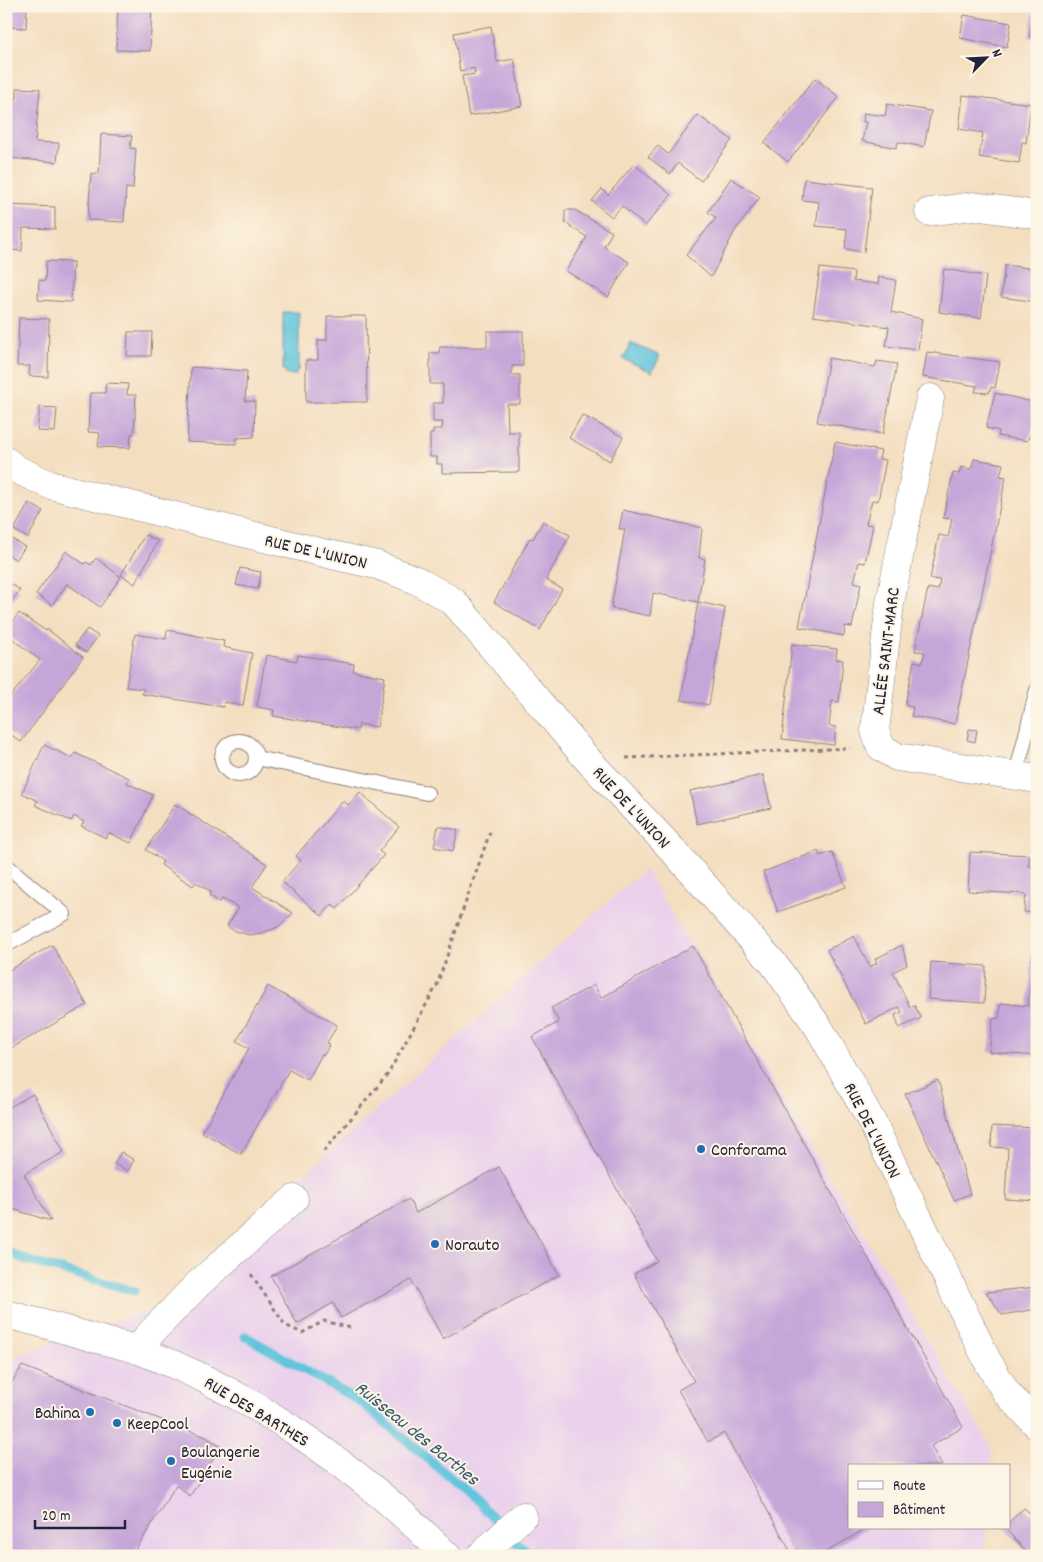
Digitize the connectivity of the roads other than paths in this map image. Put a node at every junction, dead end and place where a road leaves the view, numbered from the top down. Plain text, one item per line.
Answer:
1 (929, 212) dead end
2 (1037, 215) edge
3 (930, 398) dead end
4 (6, 461) edge
5 (1037, 690) edge
6 (256, 758) dead end
7 (1026, 777) edge
8 (427, 793) dead end
9 (6, 865) edge
10 (6, 944) edge
11 (294, 1199) dead end
12 (6, 1314) edge
13 (140, 1350) junction
14 (1037, 1425) edge
15 (523, 1516) dead end
16 (485, 1551) edge
17 (447, 1556) edge

1 - 2 street
3 - 7 street, ALLÉE SAINT-MARC
4 - 14 street, RUE DE L'UNION
5 - 7 lane
6 - 8 lane
9 - 10 lane
11 - 13 street
12 - 13 street, RUE DES BARTHES
13 - 17 street, RUE DES BARTHES
15 - 16 street

